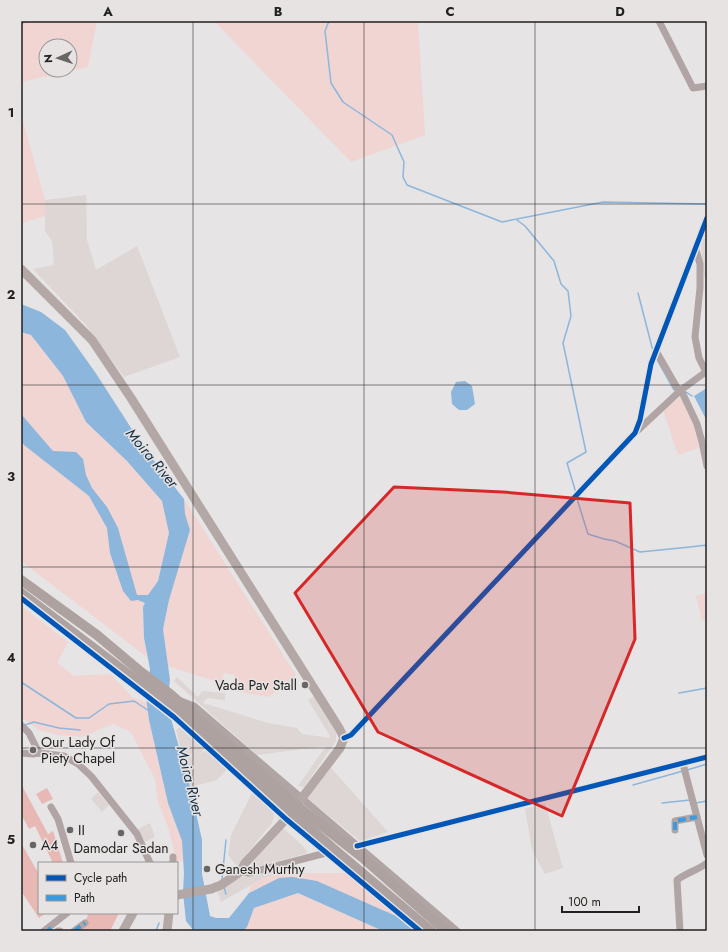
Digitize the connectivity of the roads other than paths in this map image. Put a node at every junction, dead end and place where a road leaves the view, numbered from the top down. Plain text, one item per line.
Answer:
1 (659, 21) edge
2 (707, 86) edge
3 (707, 218) edge
4 (696, 250) junction
5 (21, 269) edge
6 (703, 305) edge
7 (655, 354) junction
8 (706, 371) edge
9 (681, 391) junction
10 (635, 433) junction
11 (707, 463) edge
12 (21, 580) edge
13 (21, 593) edge
14 (21, 598) edge
15 (129, 678) junction
16 (172, 700) junction
17 (21, 725) edge
18 (344, 738) junction
19 (21, 753) edge
20 (39, 753) junction
21 (707, 757) edge
22 (683, 764) junction
23 (300, 798) junction
24 (51, 807) dead end
25 (300, 814) junction
26 (697, 817) junction
27 (286, 819) junction
28 (674, 830) dead end
29 (357, 846) junction
30 (326, 853) junction
31 (707, 855) edge
32 (71, 862) edge
33 (150, 862) edge
34 (707, 863) edge
35 (240, 872) junction
36 (178, 893) edge
37 (66, 914) edge
38 (132, 914) edge
39 (169, 914) edge
40 (84, 923) dead end
41 (48, 930) edge
42 (74, 931) edge
43 (123, 931) edge
44 (167, 931) edge
45 (420, 931) edge
46 (431, 931) edge
47 (446, 931) edge
48 (457, 931) edge
49 (680, 931) edge

1 - 2 street
3 - 4 street
4 - 6 street
4 - 7 street
5 - 18 main road
6 - 8 street
7 - 9 street
7 - 10 street
8 - 9 street
9 - 10 street
9 - 11 street
10 - 18 street
12 - 16 highway
13 - 15 highway
14 - 15 street
15 - 16 highway
15 - 27 street
16 - 23 street
16 - 25 highway, bridge
17 - 20 street
18 - 23 main road
19 - 20 street
20 - 33 street
21 - 22 street
22 - 26 street
22 - 29 street
23 - 27 main road
23 - 29 street
24 - 32 street
25 - 46 highway
25 - 47 highway
26 - 28 street
26 - 31 street
27 - 30 street
27 - 35 main road
29 - 48 street
30 - 35 street
30 - 45 street
34 - 49 street
35 - 36 main road
37 - 41 street
38 - 43 main road
39 - 44 main road
40 - 42 street

